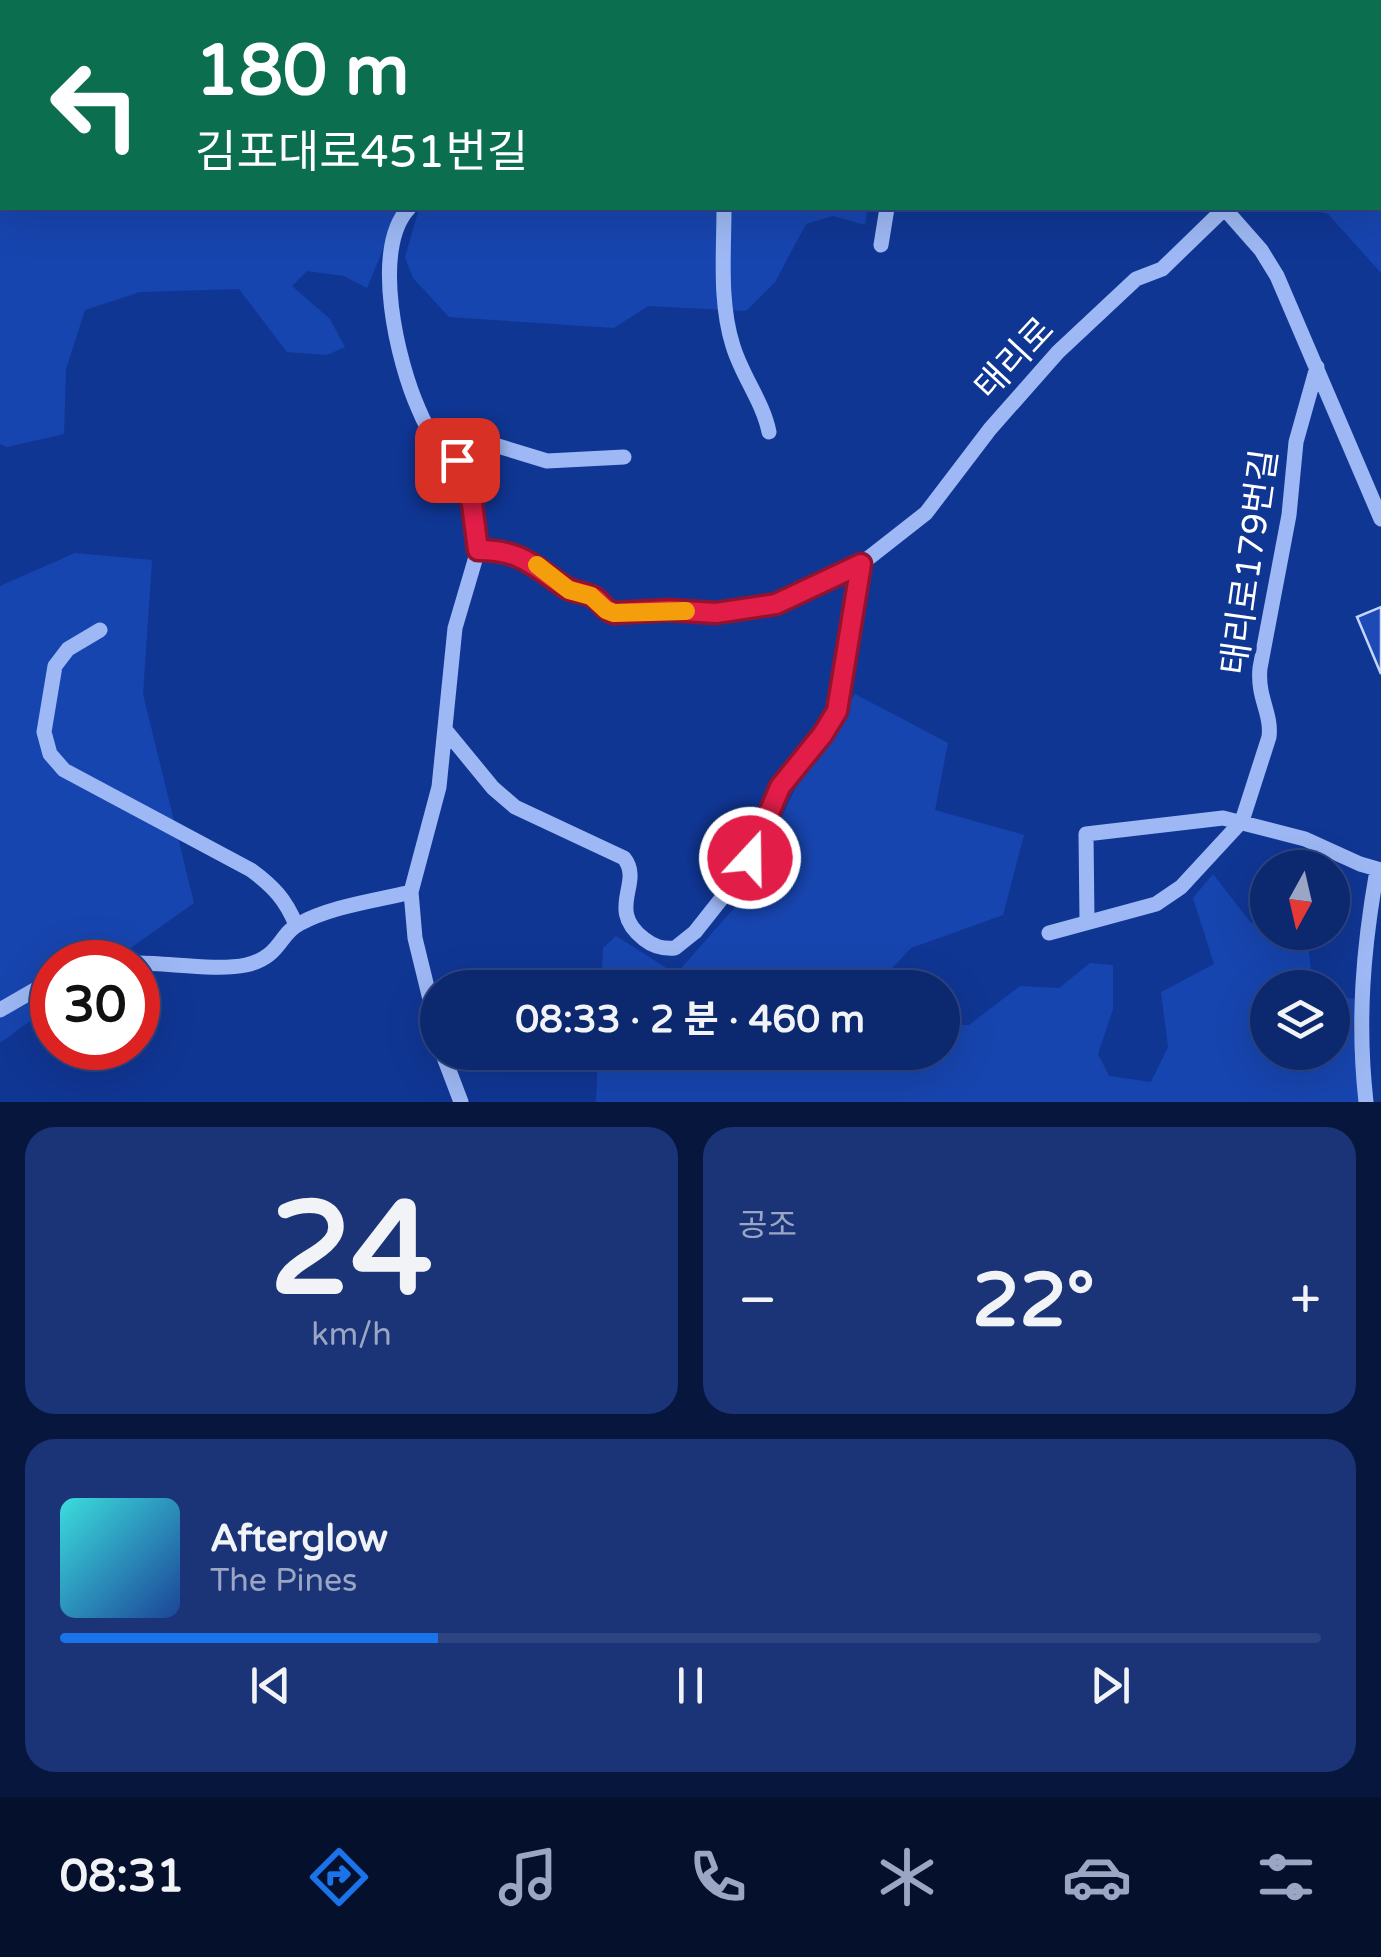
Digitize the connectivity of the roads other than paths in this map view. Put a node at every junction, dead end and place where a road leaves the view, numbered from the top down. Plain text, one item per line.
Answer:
1 (407, 210) edge
2 (724, 210) edge
3 (888, 210) edge
4 (1223, 210) edge
5 (1227, 210) edge
6 (880, 245) dead end
7 (1317, 367) junction
8 (769, 432) dead end
9 (440, 443) junction
10 (624, 457) dead end
11 (1381, 519) edge
12 (478, 550) junction
13 (861, 564) junction
14 (100, 630) dead end
15 (447, 732) junction
16 (1242, 822) junction
17 (1379, 870) edge
18 (412, 892) junction
19 (1087, 920) junction
20 (296, 925) junction
21 (1049, 932) dead end
22 (160, 964) edge
23 (423, 970) edge
24 (30, 993) edge
25 (0, 1010) edge
26 (449, 1070) edge
27 (462, 1102) edge
28 (1366, 1102) edge

1 - 9 street
2 - 8 street
3 - 6 street
4 - 13 street, 태리로
5 - 7 street, 태리로
7 - 11 street, 태리로
7 - 16 street, 태리로179번길
9 - 10 street
9 - 12 street
12 - 13 street, 태리로
12 - 15 street
13 - 15 street
14 - 20 street
15 - 18 street
16 - 17 street
16 - 19 street, 태리로179번길
16 - 19 street
17 - 28 street
18 - 20 street
18 - 23 street
19 - 21 street, 태리로179번길
20 - 22 street
24 - 25 street
26 - 27 street

